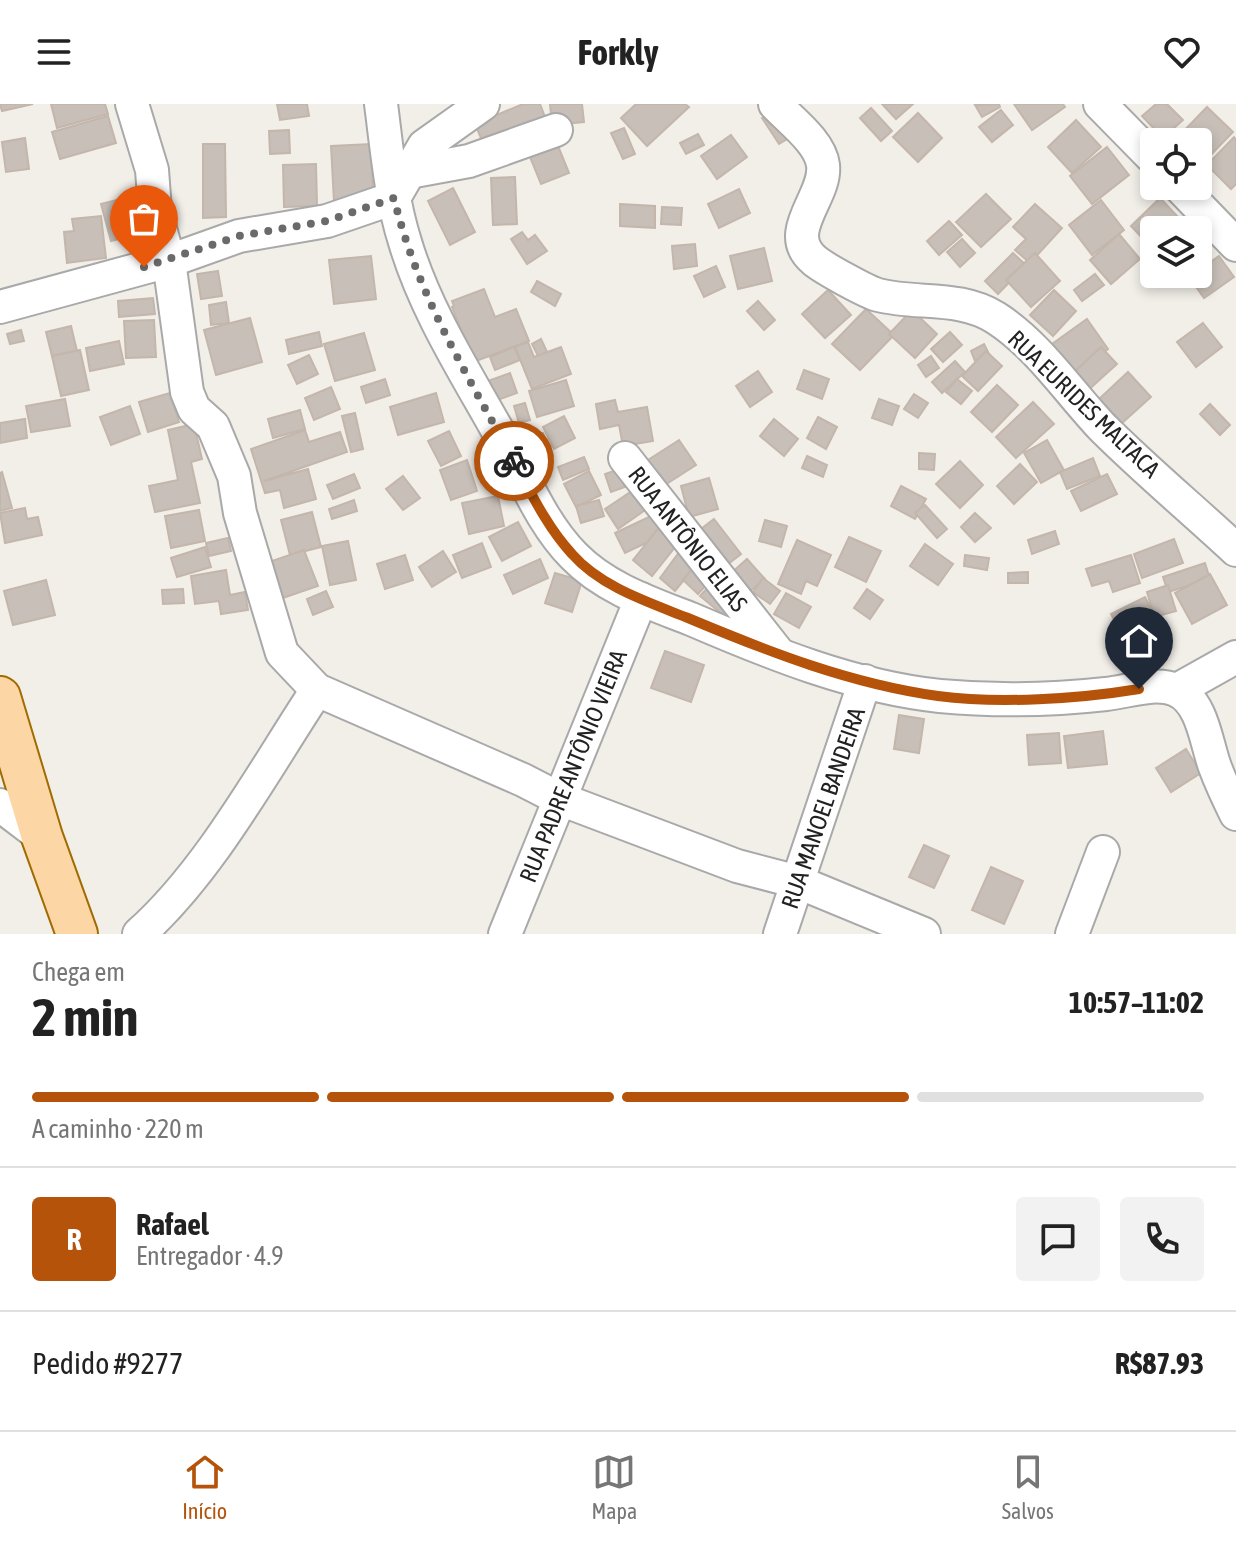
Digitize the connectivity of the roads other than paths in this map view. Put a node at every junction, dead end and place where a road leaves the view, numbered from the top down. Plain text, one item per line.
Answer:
1 (132, 104) edge
2 (381, 104) edge
3 (483, 104) edge
4 (775, 104) edge
5 (1100, 104) edge
6 (556, 130) dead end
7 (1140, 145) edge
8 (401, 185) junction
9 (1193, 200) edge
10 (1236, 245) edge
11 (169, 261) junction
12 (0, 307) edge
13 (625, 458) dead end
14 (1236, 550) edge
15 (641, 599) junction
16 (781, 657) junction
17 (1236, 657) edge
18 (865, 681) junction
19 (317, 690) junction
20 (1177, 690) junction
21 (0, 697) edge
22 (560, 799) junction
23 (0, 805) edge
24 (1236, 814) edge
25 (42, 837) junction
26 (1103, 852) dead end
27 (798, 882) junction
28 (77, 934) edge
29 (139, 934) edge
30 (505, 934) edge
31 (780, 934) edge
32 (924, 934) edge
33 (1072, 934) edge

1 - 11 street
2 - 8 street, RUA ANTÔNIO ELIAS
3 - 8 street
4 - 14 street, RUA EURIDES MALTACA
5 - 7 street
6 - 8 street
8 - 11 street
8 - 15 street, RUA ANTÔNIO ELIAS
9 - 10 street
11 - 12 street
11 - 19 street
13 - 16 street, RUA ANTÔNIO ELIAS
15 - 16 street, RUA ANTÔNIO ELIAS
15 - 22 street, RUA PADRE ANTÔNIO VIEIRA
16 - 18 street, RUA ANTÔNIO ELIAS
17 - 20 street
18 - 20 street, RUA ANTÔNIO ELIAS
18 - 27 street, RUA MANOEL BANDEIRA
19 - 22 street
19 - 29 street
20 - 24 street
21 - 25 main road
22 - 27 street
22 - 30 street, RUA PADRE ANTÔNIO VIEIRA
23 - 25 street
25 - 28 main road
26 - 33 street
27 - 31 street, RUA MANOEL BANDEIRA
27 - 32 street

